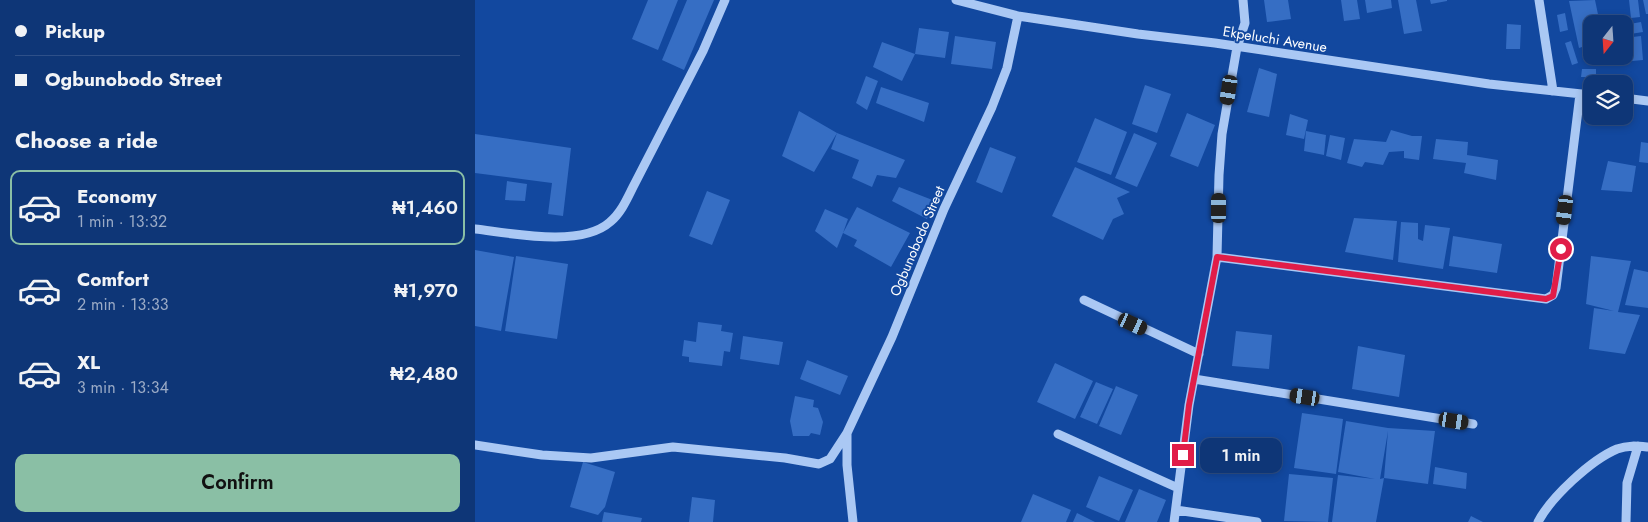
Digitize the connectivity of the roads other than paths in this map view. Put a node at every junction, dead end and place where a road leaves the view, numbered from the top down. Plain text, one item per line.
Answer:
1 (725, 0) edge
2 (957, 0) edge
3 (1243, 0) edge
4 (1539, 0) edge
5 (1018, 16) junction
6 (1237, 47) junction
7 (1553, 91) junction
8 (1580, 94) junction
9 (1583, 94) edge
10 (1633, 99) edge
11 (1648, 101) edge
12 (475, 229) edge
13 (1217, 257) junction
14 (1084, 300) dead end
15 (1199, 354) junction
16 (1194, 379) junction
17 (1473, 424) dead end
18 (847, 433) junction
19 (1058, 434) dead end
20 (475, 445) edge
21 (1638, 446) junction
22 (1648, 447) edge
23 (1178, 488) junction
24 (1176, 510) junction
25 (853, 522) edge
26 (1174, 522) edge
27 (1257, 522) edge
28 (1538, 522) edge
29 (1626, 522) edge

1 - 12 street
2 - 5 street, Ekpeluchi Avenue
3 - 6 street
4 - 7 street
5 - 6 street, Ekpeluchi Avenue
5 - 18 street, Ogbunobodo Street
6 - 7 street, Ekpeluchi Avenue
6 - 13 street
7 - 8 street, Ekpeluchi Avenue
8 - 9 street, Ekpeluchi Avenue
8 - 13 street
10 - 11 street
13 - 15 street
14 - 15 street
15 - 16 street
16 - 17 street
16 - 23 street
18 - 20 street, Ogbunobodo Street
18 - 25 street
19 - 23 street
21 - 22 street
21 - 28 street
21 - 29 street
23 - 24 street
24 - 26 street
24 - 27 street

